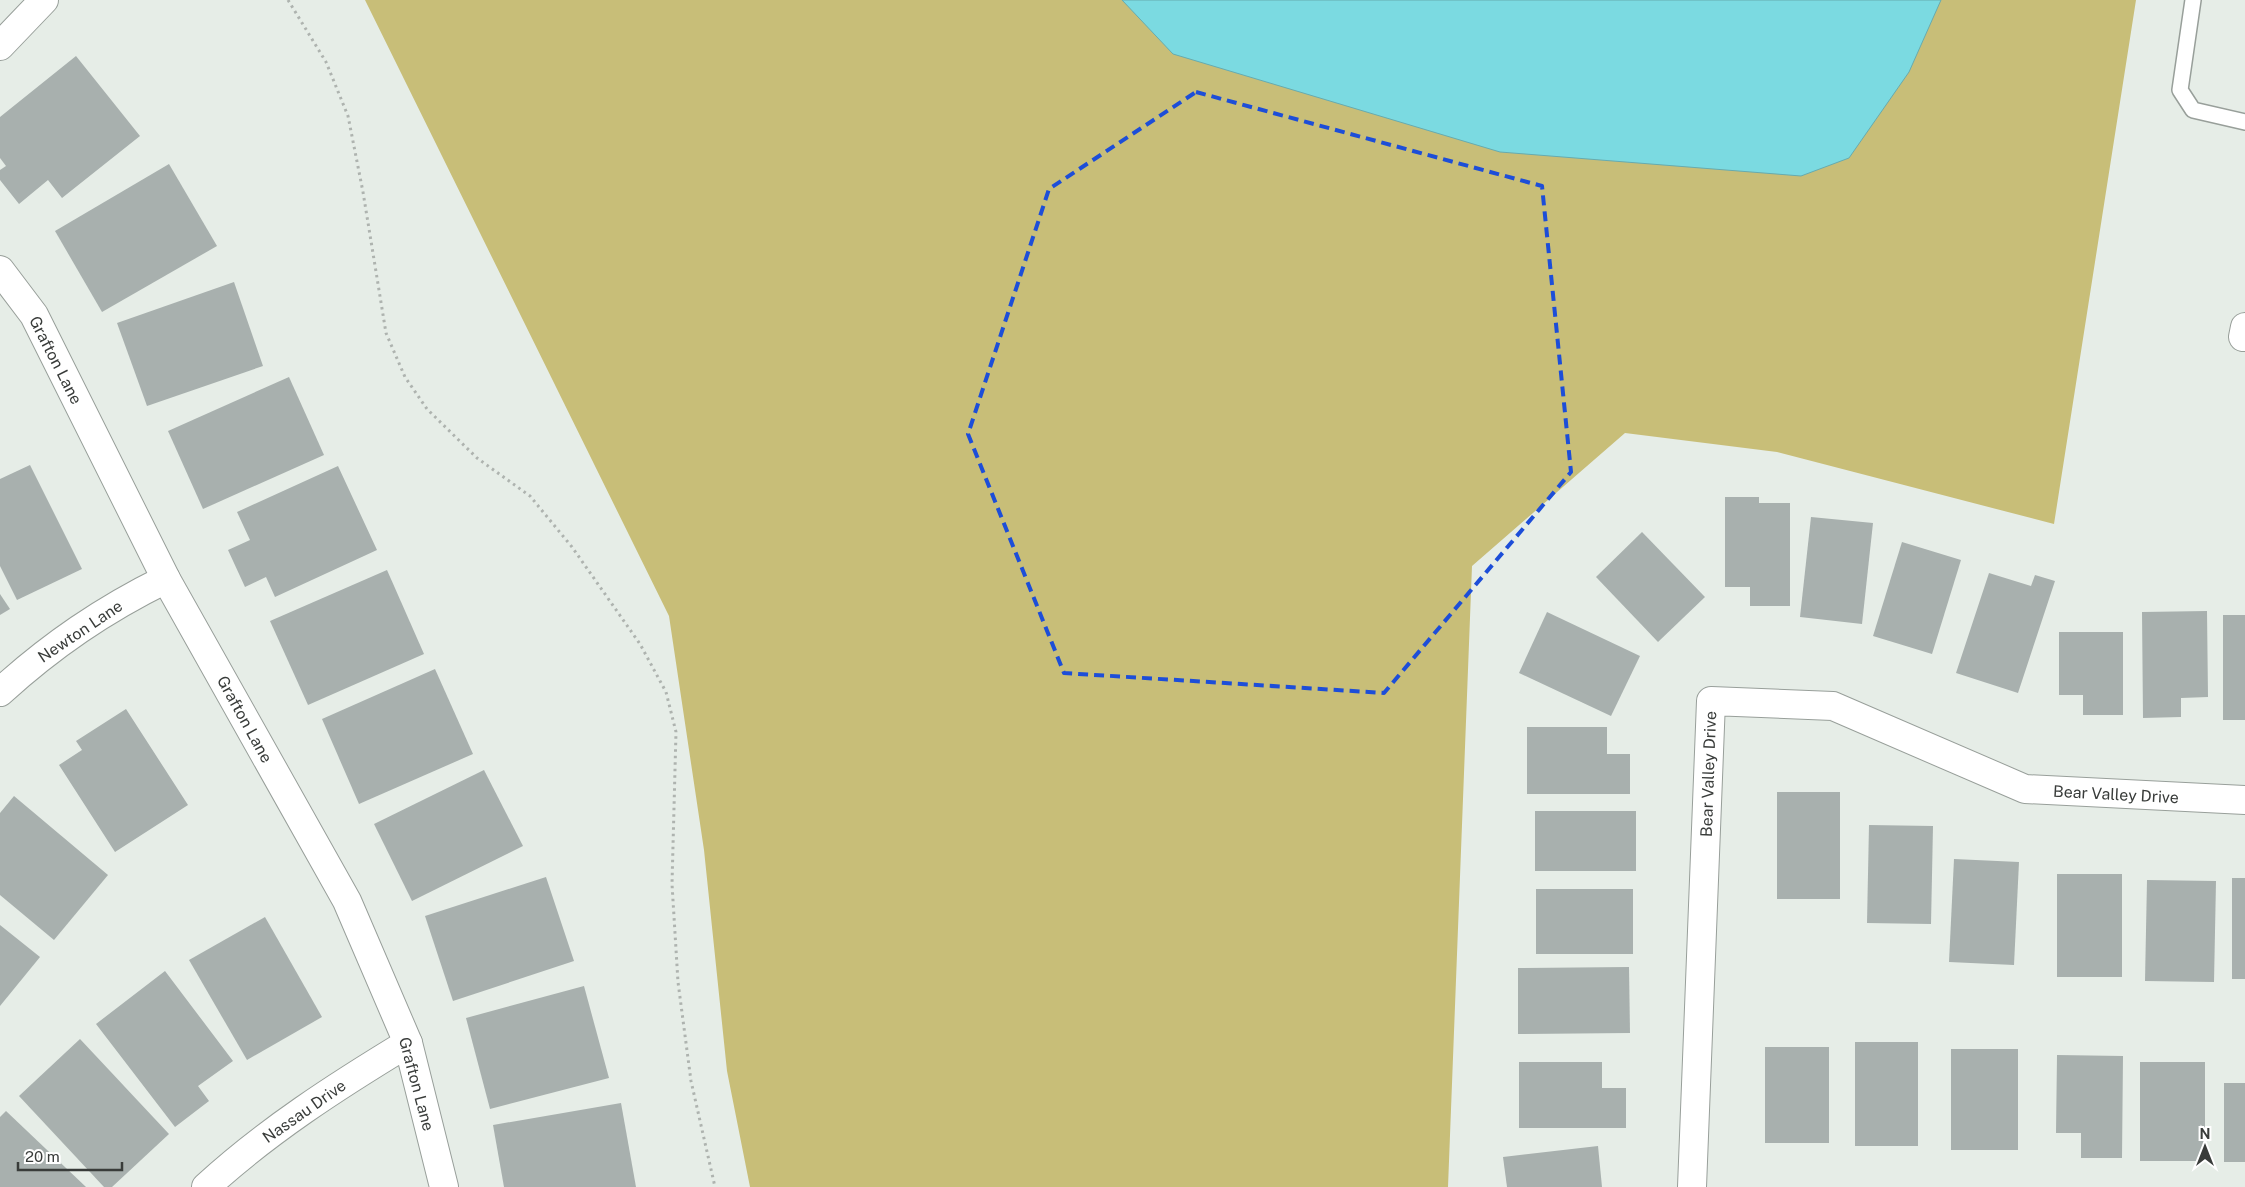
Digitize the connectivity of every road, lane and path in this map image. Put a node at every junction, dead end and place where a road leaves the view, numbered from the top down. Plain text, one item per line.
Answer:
1 (44, 0) edge
2 (288, 0) edge
3 (2193, 0) edge
4 (0, 46) edge
5 (2245, 122) edge
6 (0, 270) edge
7 (166, 580) junction
8 (0, 692) edge
9 (2245, 800) edge
10 (408, 1043) junction
11 (206, 1187) edge
12 (444, 1187) edge
13 (715, 1187) edge
14 (1692, 1187) edge

1 - 4 street
2 - 13 path
3 - 5 lane
6 - 7 street, Grafton Lane
7 - 8 street, Newton Lane
7 - 10 street, Grafton Lane
9 - 14 street, Bear Valley Drive
10 - 11 street, Nassau Drive
10 - 12 street, Grafton Lane

